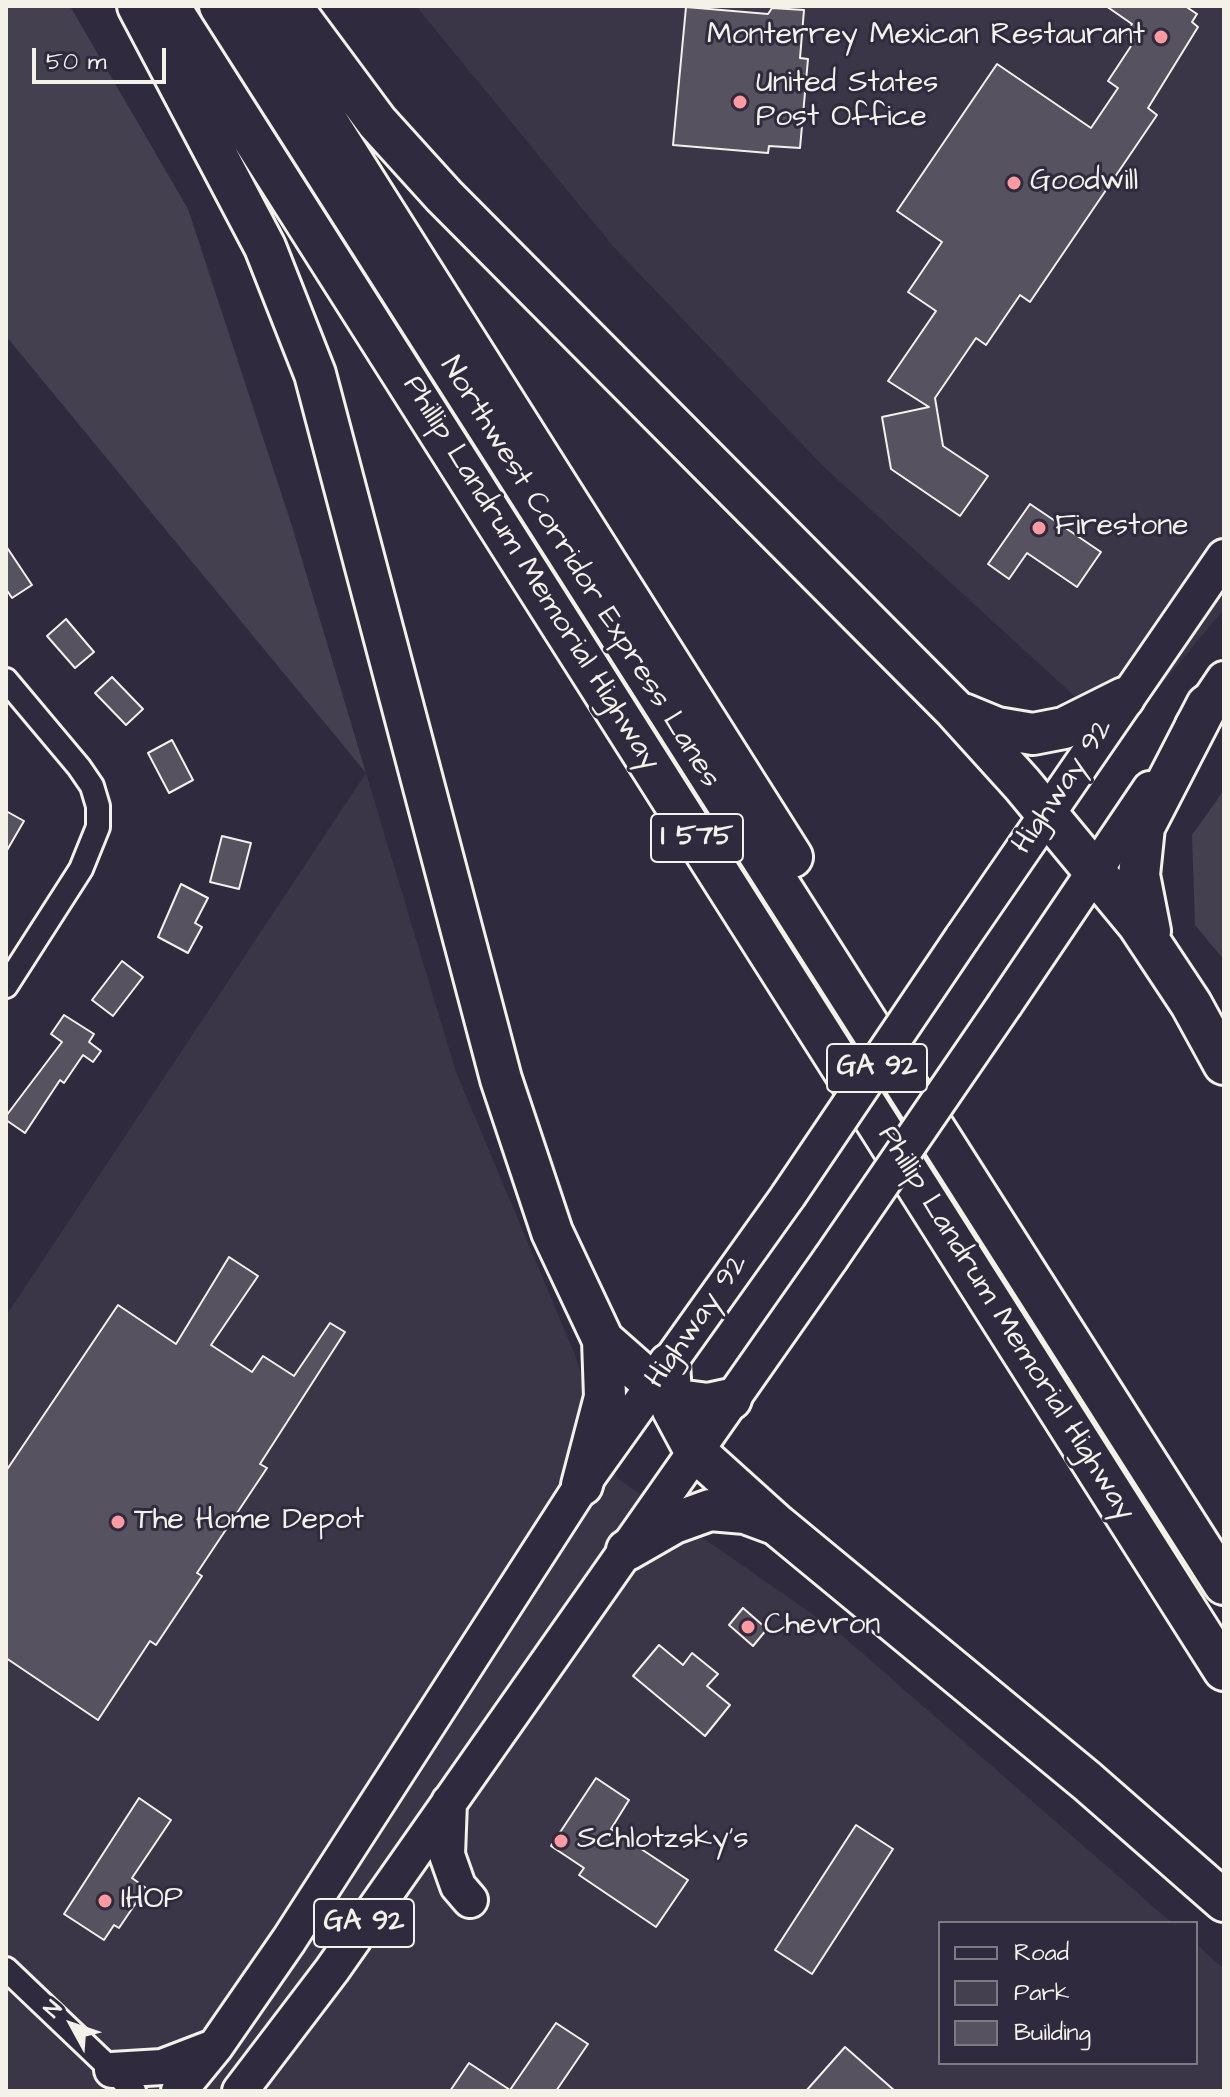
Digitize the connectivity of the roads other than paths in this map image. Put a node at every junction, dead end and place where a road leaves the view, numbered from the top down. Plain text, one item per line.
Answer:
1 (138, 6) edge
2 (169, 6) edge
3 (220, 6) edge
4 (254, 6) edge
5 (291, 6) edge
6 (1224, 557) edge
7 (6, 680) edge
8 (1216, 692) edge
9 (1124, 698) junction
10 (955, 710) junction
11 (1046, 816) junction
12 (1094, 872) junction
13 (1152, 943) junction
14 (6, 986) edge
15 (1224, 1064) edge
16 (603, 1340) junction
17 (664, 1383) junction
18 (731, 1399) junction
19 (695, 1451) junction
20 (582, 1485) junction
21 (777, 1525) junction
22 (1224, 1540) edge
23 (627, 1550) junction
24 (1224, 1584) edge
25 (1224, 1670) edge
26 (449, 1801) junction
27 (470, 1900) dead end
28 (1224, 1901) edge
29 (6, 1969) edge
30 (215, 2047) junction
31 (115, 2078) edge
32 (179, 2091) edge
33 (240, 2091) edge

1 - 16 highway
2 - 25 highway, Phillip Landrum Memorial Highway / I 575
3 - 24 highway, Northwest Corridor Express Lanes
4 - 22 highway, I 575
5 - 10 highway
6 - 9 main road, Highway 92 / GA 92
7 - 14 street
8 - 12 main road, GA 92
8 - 13 highway
9 - 10 highway
9 - 11 main road, Highway 92 / GA 92
10 - 11 highway
11 - 12 highway
11 - 17 main road, Highway 92 / GA 92, bridge
12 - 13 highway
12 - 18 main road, GA 92, bridge
13 - 15 highway
16 - 17 highway
16 - 20 highway
17 - 18 highway
17 - 19 highway
17 - 20 main road, Highway 92 / GA 92
18 - 19 main road, GA 92
19 - 21 highway
19 - 23 main road, GA 92
20 - 30 main road, Highway 92 / GA 92
21 - 23 highway
21 - 28 highway
23 - 26 main road, GA 92
26 - 27 main road
26 - 33 main road, GA 92
29 - 31 street
30 - 31 main road
30 - 32 main road, Highway 92 / GA 92

